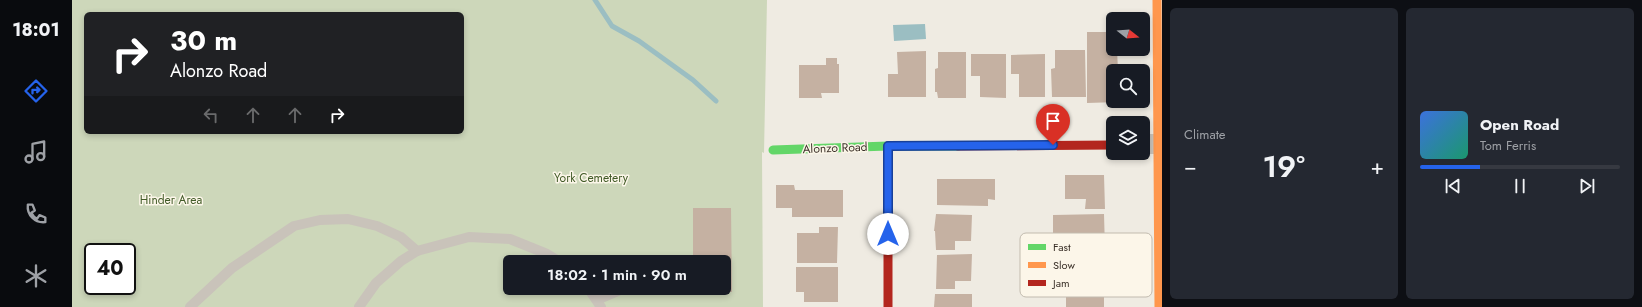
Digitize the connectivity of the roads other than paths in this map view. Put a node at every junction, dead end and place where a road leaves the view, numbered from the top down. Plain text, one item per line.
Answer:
1 (1157, 0) edge
2 (1151, 144) edge
3 (1106, 145) edge
4 (888, 146) junction
5 (773, 150) dead end
6 (417, 251) junction
7 (549, 255) edge
8 (612, 295) edge
9 (599, 303) edge
10 (190, 307) edge
11 (359, 307) edge
12 (888, 307) edge
13 (1159, 307) edge

1 - 2 street
2 - 13 street
3 - 4 street, Alonzo Road
4 - 5 street, Alonzo Road
4 - 12 street
6 - 7 lane
6 - 10 lane
6 - 11 lane
8 - 9 lane

